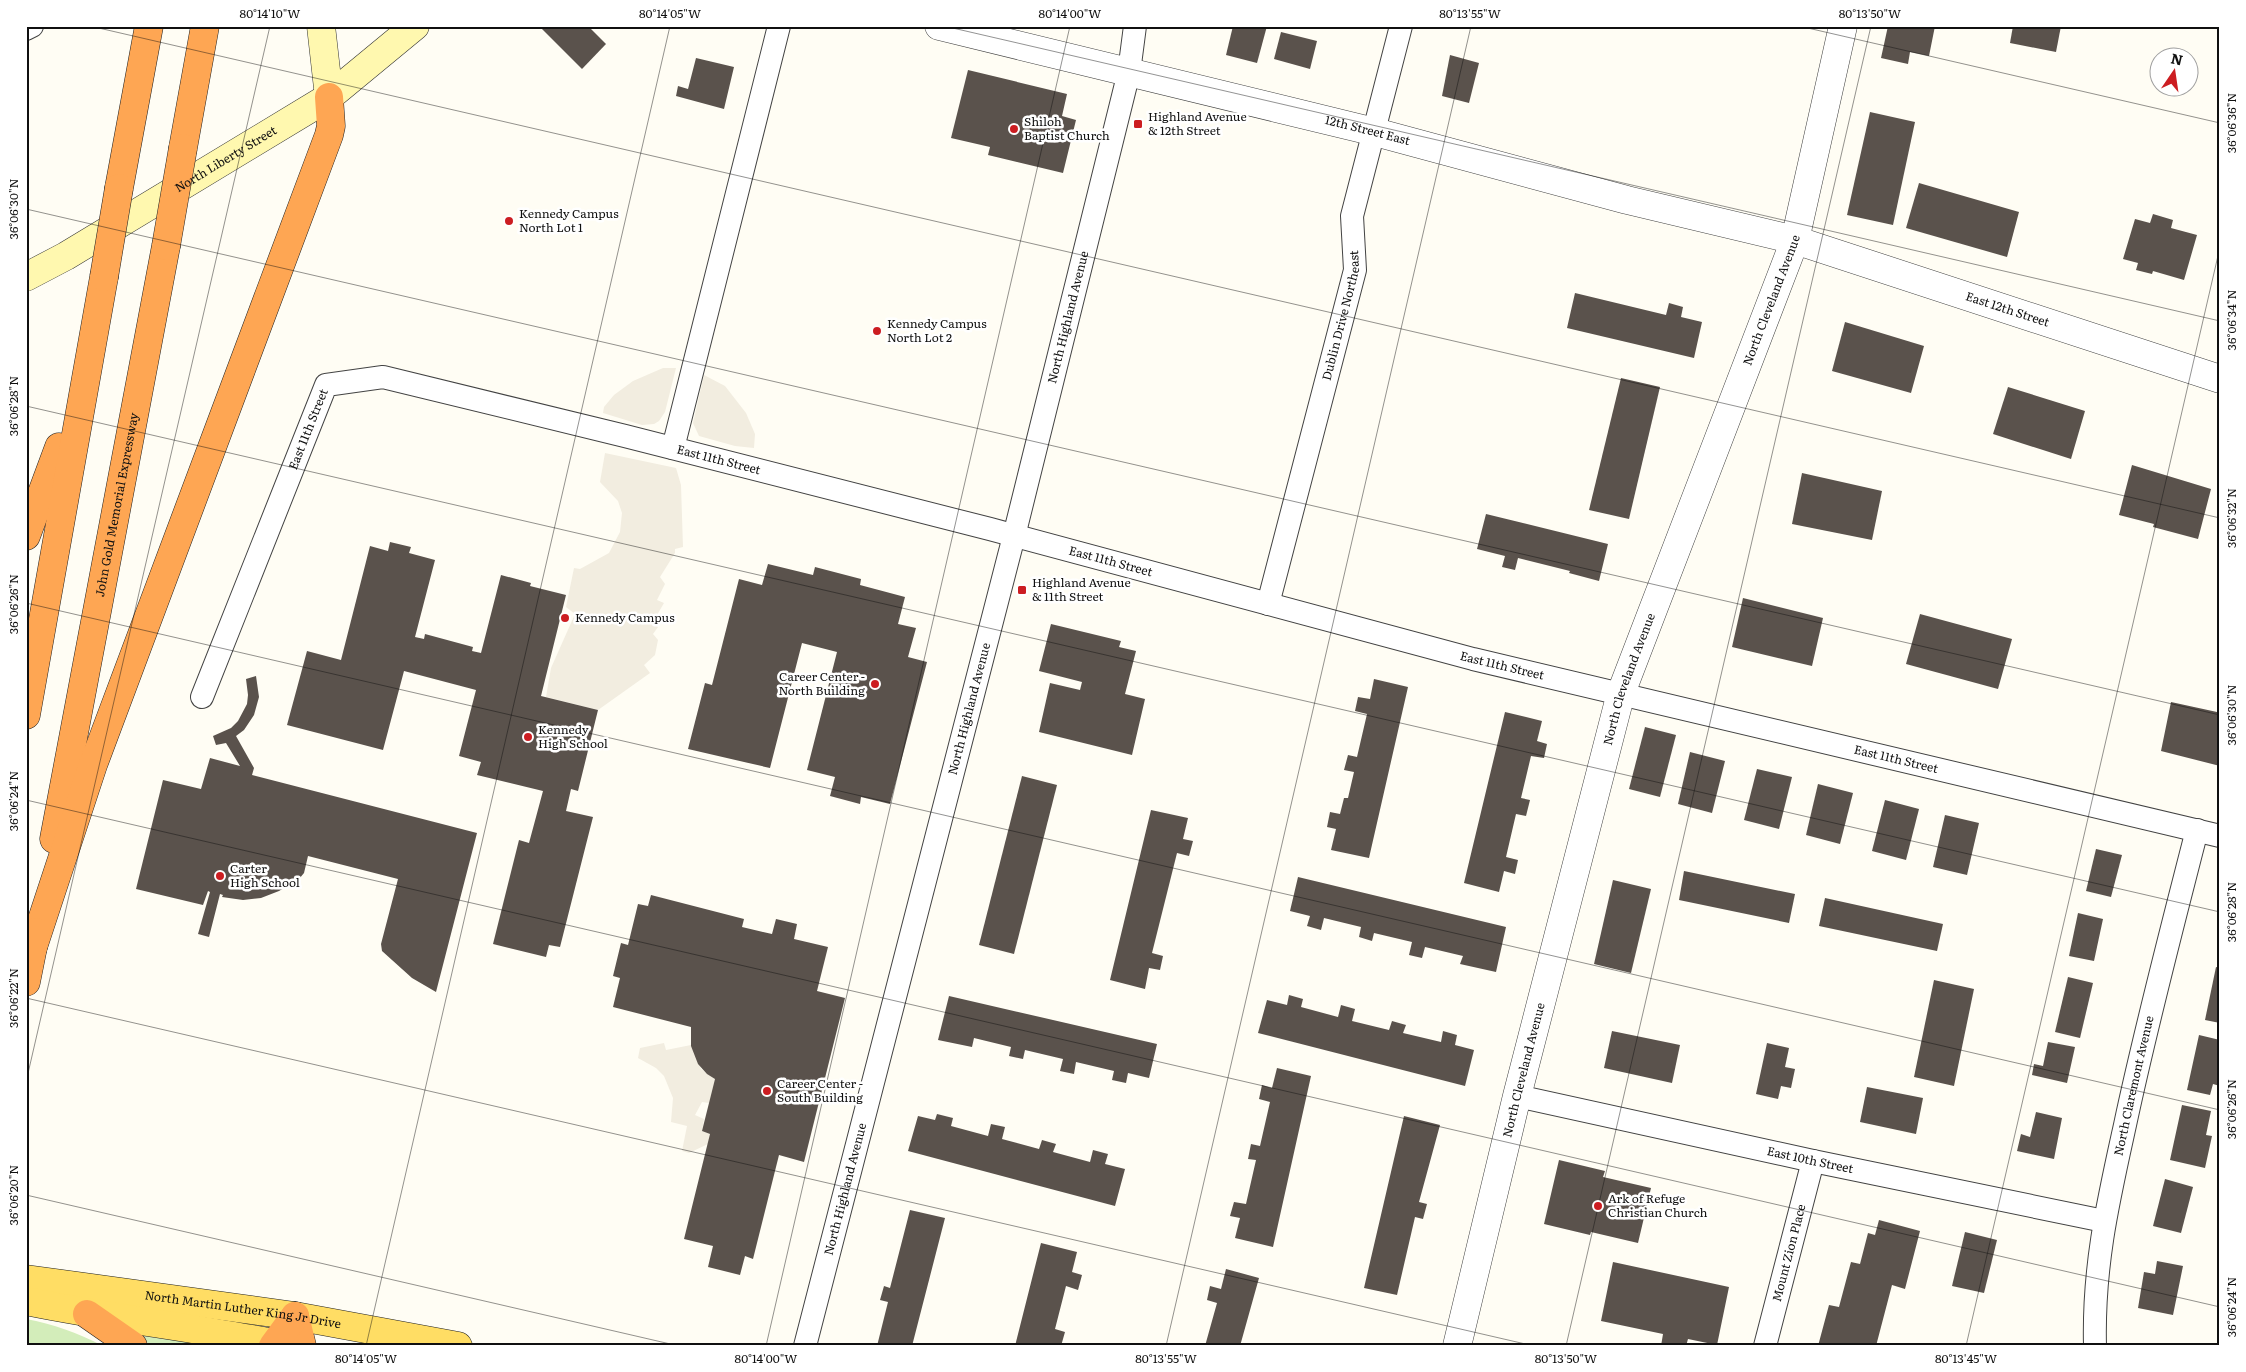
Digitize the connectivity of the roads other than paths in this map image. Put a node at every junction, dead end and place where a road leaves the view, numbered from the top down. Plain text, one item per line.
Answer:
1 (32, 26) edge
2 (205, 26) edge
3 (320, 26) edge
4 (414, 26) edge
5 (779, 26) edge
6 (939, 26) edge
7 (1135, 26) edge
8 (1401, 26) edge
9 (1843, 26) edge
10 (26, 28) edge
11 (148, 32) edge
12 (1129, 72) junction
13 (329, 97) junction
14 (1375, 132) junction
15 (1795, 240) junction
16 (26, 277) edge
17 (88, 363) junction
18 (2220, 379) edge
19 (672, 448) junction
20 (26, 536) edge
21 (1014, 536) junction
22 (1268, 604) junction
23 (1621, 694) junction
24 (202, 698) dead end
25 (26, 716) edge
26 (2197, 830) junction
27 (2220, 836) edge
28 (32, 950) junction
29 (26, 982) edge
30 (1517, 1096) junction
31 (1813, 1161) junction
32 (2104, 1222) junction
33 (26, 1279) edge
34 (26, 1301) edge
35 (87, 1314) junction
36 (295, 1316) junction
37 (447, 1344) edge
38 (278, 1345) edge
39 (133, 1346) edge
40 (302, 1346) edge
41 (805, 1346) edge
42 (1457, 1346) edge
43 (1764, 1346) edge
44 (2095, 1346) edge

1 - 10 street
2 - 28 highway, John Gold Memorial Expressway, bridge
3 - 13 main road
4 - 13 main road, North Liberty Street
5 - 19 street
6 - 12 street, 12th Street East
7 - 12 street, North Highland Avenue
8 - 14 street, Dublin Drive Northeast
9 - 15 street, North Cleveland Avenue
11 - 17 highway, bridge
12 - 14 street, 12th Street East
12 - 21 street, North Highland Avenue
13 - 16 main road, North Liberty Street
13 - 28 highway
14 - 15 street, 12th Street East
14 - 22 street, Dublin Drive Northeast
15 - 18 street, East 12th Street
15 - 23 street, North Cleveland Avenue
17 - 20 highway
17 - 25 highway
19 - 21 street, East 11th Street
19 - 24 street, East 11th Street
21 - 22 street, East 11th Street
21 - 41 street, North Highland Avenue
22 - 23 street, East 11th Street
23 - 26 street, East 11th Street
23 - 30 street, North Cleveland Avenue
26 - 27 street, East 11th Street
26 - 32 street, North Claremont Avenue
28 - 29 highway, John Gold Memorial Expressway
30 - 31 street, East 10th Street
30 - 42 street, North Cleveland Avenue
31 - 32 street, East 10th Street
31 - 43 street, Mount Zion Place
32 - 44 street, North Claremont Avenue
33 - 36 main road, North Martin Luther King Jr Drive
34 - 35 main road, North Martin Luther King Jr Drive
35 - 38 main road, North Martin Luther King Jr Drive
35 - 39 highway
36 - 37 main road, North Martin Luther King Jr Drive
36 - 38 highway
36 - 40 highway

